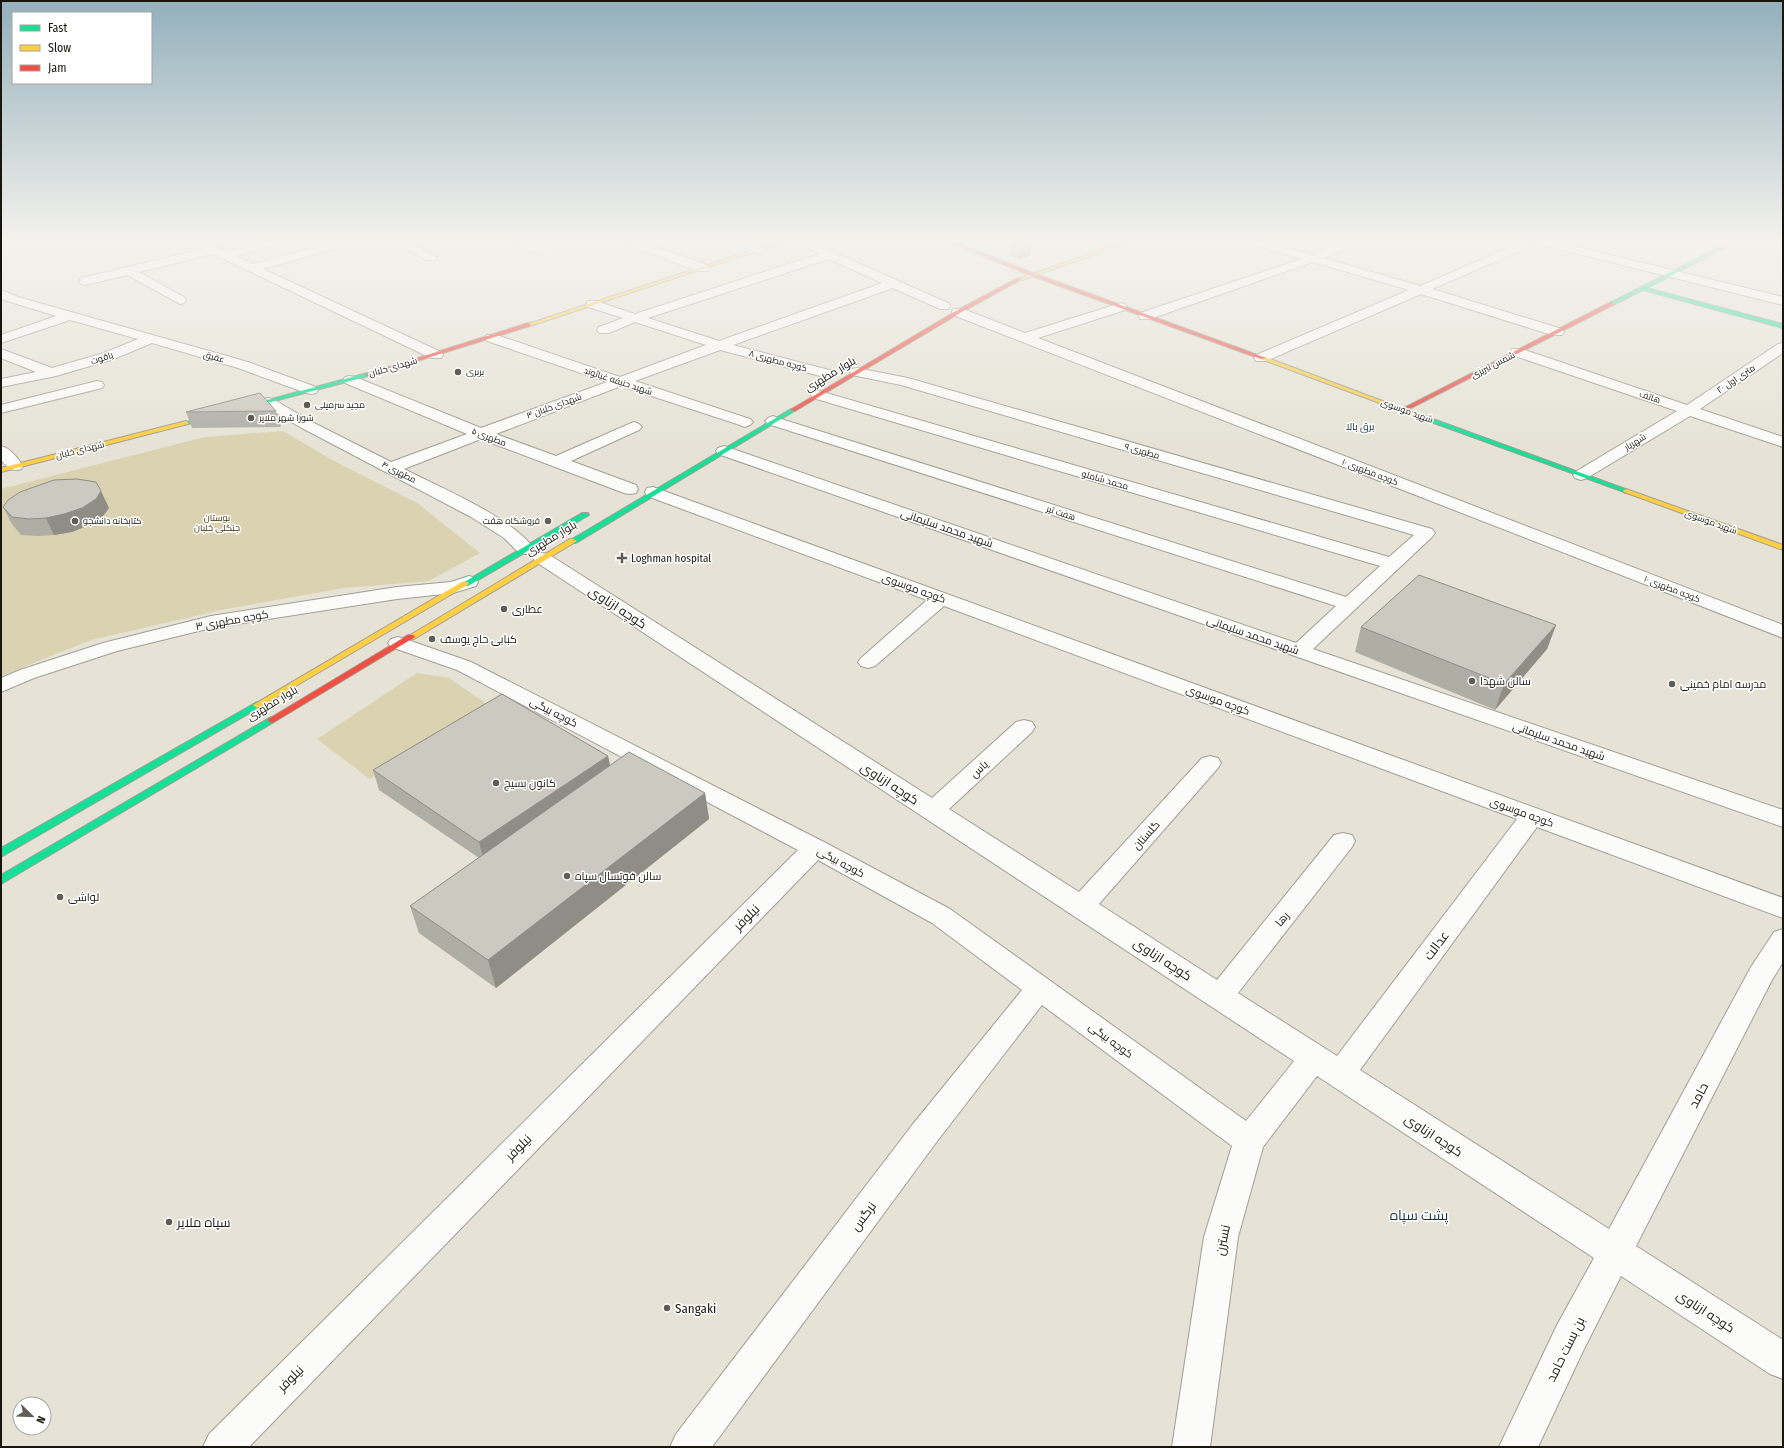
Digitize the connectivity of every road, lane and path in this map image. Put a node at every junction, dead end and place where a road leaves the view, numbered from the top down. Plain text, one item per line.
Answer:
1 (50, 311) edge
2 (342, 311) edge
3 (573, 311) edge
4 (612, 311) edge
5 (657, 311) edge
6 (817, 311) edge
7 (939, 311) edge
8 (944, 311) edge
9 (962, 311) edge
10 (1110, 311) edge
11 (1131, 311) edge
12 (1161, 311) edge
13 (1373, 311) edge
14 (1488, 311) edge
15 (1599, 311) edge
16 (1726, 311) edge
17 (930, 314) dead end
18 (69, 316) junction
19 (1145, 316) junction
20 (634, 318) junction
21 (1783, 326) edge
22 (604, 330) dead end
23 (1558, 332) junction
24 (492, 338) junction
25 (1025, 338) junction
26 (1, 339) edge
27 (151, 339) junction
28 (718, 346) junction
29 (1783, 347) edge
30 (1517, 352) junction
31 (1, 353) edge
32 (436, 355) junction
33 (1261, 358) junction
34 (832, 372) joint
35 (857, 372) junction
36 (52, 373) junction
37 (350, 380) junction
38 (619, 382) junction
39 (1, 383) edge
40 (97, 385) dead end
41 (816, 389) junction
42 (311, 390) junction
43 (268, 402) junction
44 (1, 409) edge
45 (1403, 410) junction
46 (1690, 410) junction
47 (749, 420) joint
48 (773, 421) junction
49 (634, 427) dead end
50 (732, 430) dead end
51 (479, 433) junction
52 (1783, 442) edge
53 (724, 450) junction
54 (1, 451) edge
55 (556, 462) junction
56 (8, 468) edge
57 (390, 468) junction
58 (1581, 475) junction
59 (634, 491) junction
60 (590, 512) dead end
61 (1783, 535) edge
62 (1771, 544) junction
63 (1783, 548) edge
64 (534, 554) junction
65 (1392, 564) junction
66 (468, 582) junction
67 (941, 598) junction
68 (1349, 604) junction
69 (1783, 632) edge
70 (398, 643) junction
71 (1299, 651) junction
72 (868, 662) dead end
73 (1, 686) edge
74 (1024, 727) dead end
75 (1210, 763) dead end
76 (933, 811) junction
77 (1532, 816) junction
78 (1783, 819) edge
79 (1343, 841) dead end
80 (815, 848) junction
81 (1, 853) edge
82 (1, 880) edge
83 (1081, 906) junction
84 (1783, 908) edge
85 (1783, 939) edge
86 (1039, 988) junction
87 (1220, 996) junction
88 (1314, 1057) junction
89 (1340, 1074) junction
90 (1249, 1141) junction
91 (1615, 1252) junction
92 (1783, 1361) edge
93 (222, 1447) edge
94 (689, 1447) edge
95 (1191, 1447) edge
96 (1518, 1447) edge

1 - 18 street, عقیق
2 - 32 street
3 - 24 main road, شهدای خلبان
4 - 20 street, کوچه مطهری ۸
5 - 20 street
6 - 28 street, شهدای خلبان ۳
7 - 17 main road, بلوار مطهری
8 - 35 main road, بلوار مطهری
9 - 25 street, کوچه مطهری ۱۰
10 - 25 street
11 - 19 main road, شهید موسوی
12 - 19 street
13 - 33 street
14 - 23 street
15 - 23 main road, شمس تبریزی
16 - 21 main road
18 - 26 street
18 - 27 street, عقیق
19 - 33 main road, شهید موسوی
20 - 22 street
20 - 28 street, کوچه مطهری ۸
23 - 30 main road, شمس تبریزی
24 - 32 main road, شهدای خلبان
24 - 38 street, شهید حنیفه غیاثوند
25 - 69 street, کوچه مطهری ۱۰
27 - 36 street, یاقوت
27 - 42 street, عقیق
28 - 34 street, کوچه مطهری ۸
28 - 38 street, شهدای خلبان ۳
29 - 46 street, ۲۰ متری اول
30 - 45 main road, شمس تبریزی
30 - 46 street, هاتف
31 - 36 street
32 - 37 main road, شهدای خلبان
33 - 45 main road, شهید موسوی
34 - 41 main road, بلوار مطهری
35 - 41 main road, بلوار مطهری
35 - 65 street, مطهری ۹
36 - 39 street, یاقوت
37 - 42 main road, شهدای خلبان
37 - 51 street, مطهری ۵
38 - 47 street, شهید حنیفه غیاثوند
38 - 51 street, شهدای خلبان ۳
40 - 44 street
41 - 48 main road, بلوار مطهری
41 - 65 street, محمد شاملو
42 - 43 main road, شهدای خلبان
43 - 56 main road, شهدای خلبان
43 - 57 street, مطهری ۴
45 - 58 main road, شهید موسوی
46 - 52 street, هاتف
46 - 58 street, شهریار
47 - 50 main road
48 - 53 main road, بلوار مطهری
48 - 68 street, هفت تیر
49 - 55 street
51 - 55 street, مطهری ۵
51 - 57 street, شهدای خلبان ۳
53 - 59 main road, بلوار مطهری
53 - 71 street, شهید محمد سلیمانی
54 - 56 street
55 - 59 street, مطهری ۵
57 - 64 street, مطهری ۴
58 - 62 main road, شهید موسوی
59 - 64 main road, بلوار مطهری
59 - 67 street, کوچه موسوی
60 - 64 main road, بلوار مطهری
61 - 62 main road
62 - 63 main road, شهید موسوی
64 - 66 main road, بلوار مطهری
64 - 70 main road, بلوار مطهری
64 - 76 street, کوچه ازناوی
65 - 68 street
66 - 73 street, کوچه مطهری ۳
66 - 81 main road, بلوار مطهری
67 - 72 street
67 - 77 street, کوچه موسوی
68 - 71 street
70 - 80 street, کوچه بیگی
70 - 82 main road, بلوار مطهری
71 - 78 street, شهید محمد سلیمانی
74 - 76 street, یاس
75 - 83 street, گلستان
76 - 83 street, کوچه ازناوی
77 - 84 street, کوچه موسوی
77 - 89 street, عدالت
79 - 87 street, رها
80 - 86 street, کوچه بیگی
80 - 93 street, نیلوفر
83 - 87 street, کوچه ازناوی
85 - 91 street, حامد
86 - 90 street, کوچه بیگی
86 - 94 street, نرگس
87 - 88 street, کوچه ازناوی
88 - 89 street, کوچه ازناوی
88 - 90 street, نسترن
89 - 91 street, کوچه ازناوی
90 - 95 street, نسترن
91 - 92 street, کوچه ازناوی
91 - 96 street, بن بست حامد

